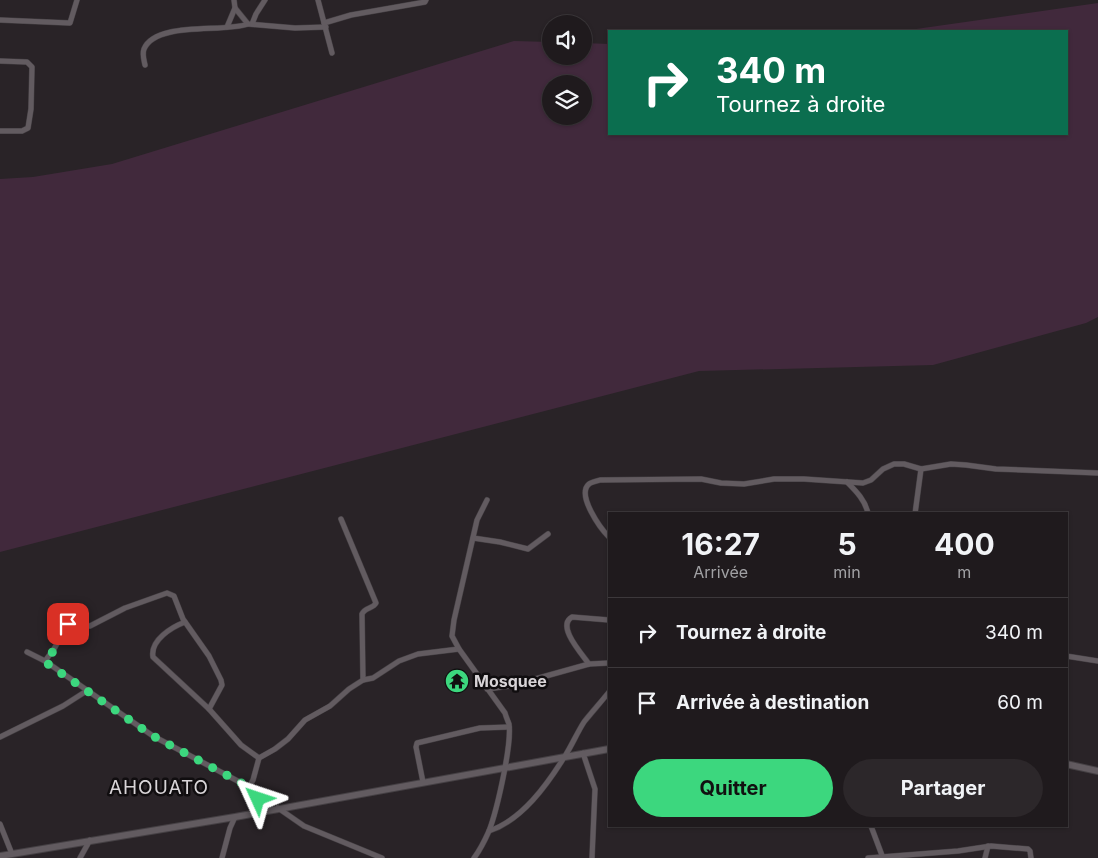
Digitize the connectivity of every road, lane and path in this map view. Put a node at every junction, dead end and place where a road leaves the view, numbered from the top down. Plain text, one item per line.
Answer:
1 (77, 0) edge
2 (234, 0) edge
3 (265, 0) edge
4 (318, 0) edge
5 (426, 0) edge
6 (235, 8) junction
7 (0, 20) edge
8 (250, 24) junction
9 (325, 25) junction
10 (227, 27) junction
11 (332, 53) dead end
12 (0, 61) edge
13 (145, 65) dead end
14 (0, 132) edge
15 (921, 469) junction
16 (1098, 473) edge
17 (847, 482) junction
18 (487, 500) dead end
19 (868, 512) edge
20 (915, 512) edge
21 (341, 520) dead end
22 (548, 534) dead end
23 (608, 536) edge
24 (473, 538) junction
25 (608, 620) edge
26 (185, 622) junction
27 (459, 649) junction
28 (27, 652) dead end
29 (1068, 656) edge
30 (1098, 660) edge
31 (45, 662) junction
32 (608, 663) edge
33 (589, 664) junction
34 (363, 680) junction
35 (487, 688) junction
36 (88, 690) junction
37 (608, 693) edge
38 (210, 709) junction
39 (509, 727) junction
40 (0, 737) edge
41 (608, 749) edge
42 (583, 753) junction
43 (565, 756) junction
44 (259, 758) junction
45 (1068, 764) edge
46 (504, 767) junction
47 (1098, 771) edge
48 (423, 782) junction
49 (249, 787) junction
50 (278, 808) junction
51 (268, 810) junction
52 (235, 817) junction
53 (0, 824) edge
54 (871, 827) edge
55 (489, 831) junction
56 (90, 840) junction
57 (988, 846) junction
58 (12, 854) junction
59 (0, 856) edge
60 (883, 857) edge
61 (80, 858) edge
62 (222, 858) edge
63 (382, 858) edge
64 (474, 858) edge
65 (592, 858) edge
66 (868, 858) edge
67 (985, 858) edge
68 (1031, 858) edge

1 - 7 street
2 - 6 street
3 - 8 street
4 - 9 street
5 - 9 street
6 - 8 street
6 - 10 street
8 - 9 street
8 - 10 street
9 - 11 street
10 - 13 street
12 - 14 street
15 - 16 street
15 - 17 street
15 - 20 street
17 - 19 street
17 - 23 street
18 - 24 street
21 - 34 street
22 - 24 street
24 - 27 street
25 - 33 street
26 - 31 street
26 - 38 street
26 - 38 street
27 - 34 street
27 - 35 street
28 - 31 street
29 - 30 street
31 - 36 street
32 - 33 street
33 - 35 street
34 - 44 street
35 - 39 street
36 - 40 street
36 - 49 street
37 - 43 street
38 - 44 street
39 - 46 street
39 - 48 street
41 - 42 street
42 - 43 street
42 - 65 street
43 - 46 street
43 - 55 street
44 - 49 street
45 - 47 street
46 - 48 street
46 - 55 street
48 - 50 street
49 - 51 street
50 - 51 street
50 - 63 street
51 - 52 street
52 - 56 street
52 - 62 street
53 - 58 street
54 - 60 street
55 - 64 street
56 - 58 street
56 - 61 street
57 - 60 street
57 - 67 street
57 - 68 street
58 - 59 street
60 - 66 street

